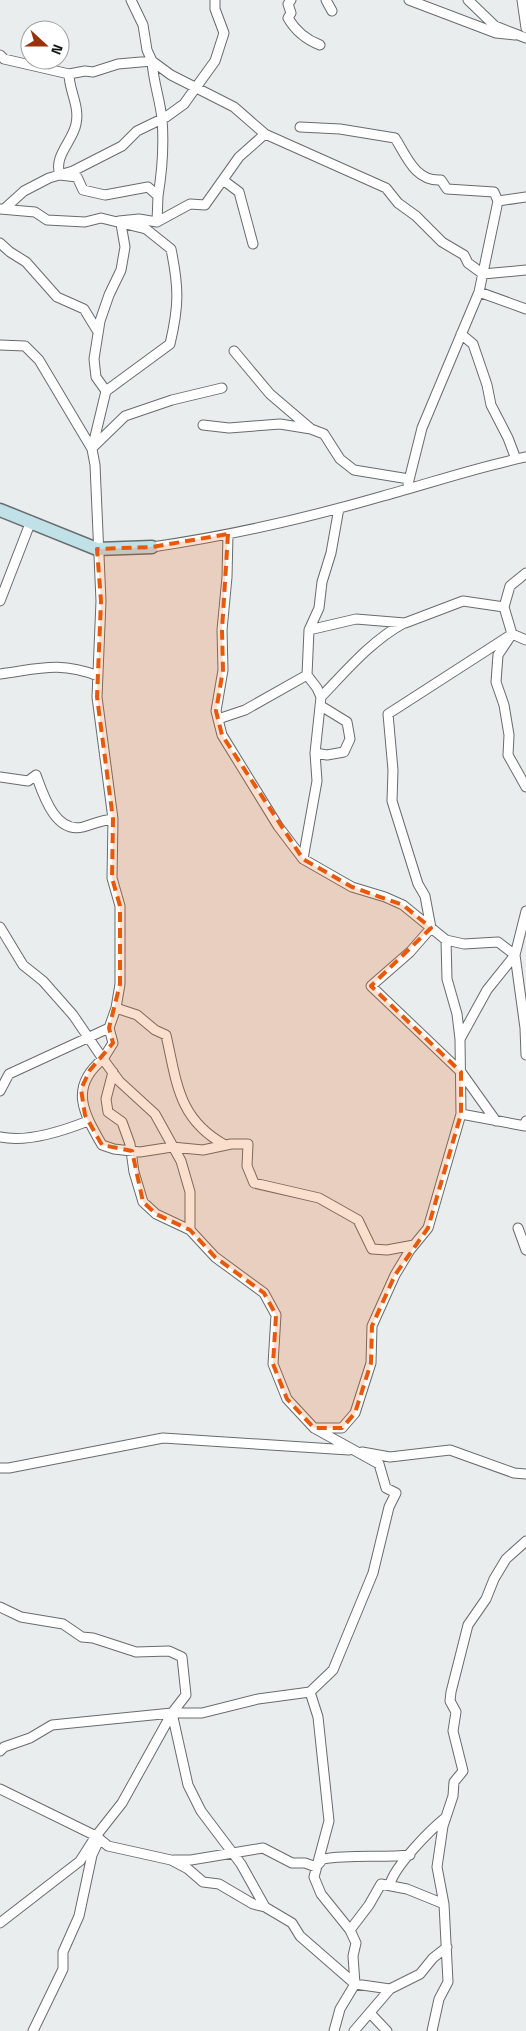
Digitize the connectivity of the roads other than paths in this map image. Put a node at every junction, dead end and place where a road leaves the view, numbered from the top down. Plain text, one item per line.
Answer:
1 (131, 0) edge
2 (214, 0) edge
3 (291, 0) edge
4 (326, 0) edge
5 (409, 0) edge
6 (468, 0) edge
7 (522, 0) edge
8 (332, 11) dead end
9 (526, 28) edge
10 (515, 35) junction
11 (526, 38) edge
12 (320, 45) dead end
13 (0, 55) edge
14 (152, 61) junction
15 (69, 74) junction
16 (197, 87) junction
17 (162, 119) junction
18 (300, 127) dead end
19 (265, 134) junction
20 (60, 174) junction
21 (223, 180) junction
22 (158, 196) junction
23 (526, 197) edge
24 (498, 201) junction
25 (2, 209) edge
26 (157, 222) junction
27 (117, 223) junction
28 (0, 243) edge
29 (253, 244) dead end
30 (526, 270) edge
31 (483, 274) junction
32 (479, 292) junction
33 (526, 309) edge
34 (98, 332) junction
35 (462, 334) junction
36 (0, 345) edge
37 (234, 351) dead end
38 (222, 388) dead end
39 (106, 391) junction
40 (202, 425) dead end
41 (311, 429) junction
42 (92, 449) junction
43 (526, 457) edge
44 (516, 460) junction
45 (409, 479) junction
46 (406, 489) junction
47 (339, 508) junction
48 (0, 510) edge
49 (31, 522) junction
50 (228, 534) junction
51 (152, 547) joint
52 (97, 549) junction
53 (526, 573) edge
54 (4, 580) edge
55 (0, 601) edge
56 (504, 607) junction
57 (405, 623) junction
58 (309, 630) junction
59 (512, 634) junction
60 (526, 640) edge
61 (0, 674) edge
62 (98, 676) junction
63 (306, 676) junction
64 (321, 702) junction
65 (218, 719) junction
66 (315, 753) junction
67 (0, 777) edge
68 (526, 787) edge
69 (113, 818) junction
70 (303, 860) junction
71 (526, 911) edge
72 (0, 927) edge
73 (431, 928) junction
74 (446, 940) junction
75 (515, 955) junction
76 (116, 1008) junction
77 (109, 1028) junction
78 (89, 1038) junction
79 (460, 1040) junction
80 (526, 1054) edge
81 (103, 1059) junction
82 (113, 1072) junction
83 (461, 1072) junction
84 (0, 1091) edge
85 (461, 1114) junction
86 (88, 1121) junction
87 (496, 1121) junction
88 (526, 1121) edge
89 (0, 1137) edge
90 (226, 1145) junction
91 (172, 1147) junction
92 (132, 1151) junction
93 (518, 1228) dead end
94 (190, 1230) junction
95 (414, 1245) junction
96 (526, 1250) edge
97 (314, 1428) junction
98 (350, 1450) junction
99 (0, 1468) edge
100 (526, 1474) edge
101 (526, 1541) edge
102 (0, 1607) edge
103 (310, 1692) junction
104 (172, 1713) junction
105 (0, 1751) edge
106 (0, 1789) edge
107 (446, 1818) junction
108 (98, 1837) junction
109 (233, 1852) junction
110 (410, 1855) junction
111 (171, 1860) junction
112 (316, 1867) junction
113 (390, 1884) junction
114 (444, 1904) junction
115 (265, 1907) junction
116 (0, 1923) edge
117 (350, 1930) junction
118 (447, 1947) junction
119 (355, 1984) junction
120 (390, 1990) junction
121 (370, 2012) junction
122 (33, 2031) edge
123 (334, 2031) edge
124 (354, 2031) edge
125 (386, 2031) edge
126 (432, 2031) edge

1 - 14 street
2 - 16 street
3 - 12 street
4 - 8 street
5 - 10 street
6 - 10 street
7 - 9 street
10 - 11 street
13 - 15 street
14 - 15 street
14 - 16 street
14 - 17 street
15 - 20 street
16 - 17 street
16 - 19 street
17 - 20 street
17 - 22 street
18 - 24 street
19 - 21 street
19 - 31 street
20 - 22 street
20 - 25 street
21 - 26 street
21 - 29 street
22 - 26 street
23 - 24 street
24 - 31 street
25 - 27 street
26 - 27 street
27 - 34 street
27 - 39 street
28 - 34 street
30 - 31 street
31 - 32 street
32 - 33 street
32 - 35 street
34 - 39 street
35 - 44 street
35 - 45 street
36 - 42 street
37 - 41 street
38 - 42 street
39 - 42 street
40 - 41 street
41 - 45 street
42 - 52 street
43 - 44 street
44 - 46 street
45 - 46 street
46 - 47 street
47 - 50 street
47 - 58 street
48 - 49 main road
49 - 52 main road
49 - 54 street
50 - 51 street
50 - 65 street
51 - 52 main road
52 - 62 street
53 - 56 street
54 - 55 street
56 - 57 street
56 - 59 street
57 - 58 street
57 - 64 street
58 - 63 street
59 - 60 street
59 - 68 street
59 - 73 street
61 - 62 street
62 - 69 street
63 - 64 street
63 - 65 street
64 - 66 street
64 - 66 street
65 - 70 street
66 - 70 street
67 - 69 street
69 - 76 street
70 - 73 street
71 - 75 street
72 - 78 street
73 - 74 street
73 - 83 street
74 - 75 street
74 - 79 street
75 - 79 street
75 - 80 street
76 - 77 street
76 - 90 street
77 - 78 street
77 - 81 street
78 - 81 street
78 - 84 street
79 - 83 street
81 - 82 street
81 - 86 street
82 - 91 street
82 - 92 street
83 - 85 street
83 - 87 street
85 - 87 street
85 - 95 street
86 - 89 street
86 - 92 street
87 - 88 street
90 - 91 street
90 - 95 street
91 - 92 street
91 - 94 street
92 - 94 street
93 - 96 street
94 - 97 street
95 - 97 street
97 - 98 street
98 - 99 street
98 - 100 street
98 - 103 street
101 - 107 street
102 - 104 street
103 - 104 street
103 - 112 street
104 - 105 street
104 - 108 street
104 - 109 street
106 - 108 street
107 - 110 street
107 - 114 street
108 - 111 street
108 - 116 street
108 - 122 street
109 - 111 street
109 - 112 street
109 - 115 street
110 - 112 street
110 - 113 street
111 - 115 street
112 - 117 street
113 - 114 street
113 - 117 street
114 - 118 street
115 - 119 street
117 - 119 street
118 - 120 street
118 - 126 street
119 - 120 street
119 - 123 street
120 - 121 street
121 - 124 street
121 - 125 street

